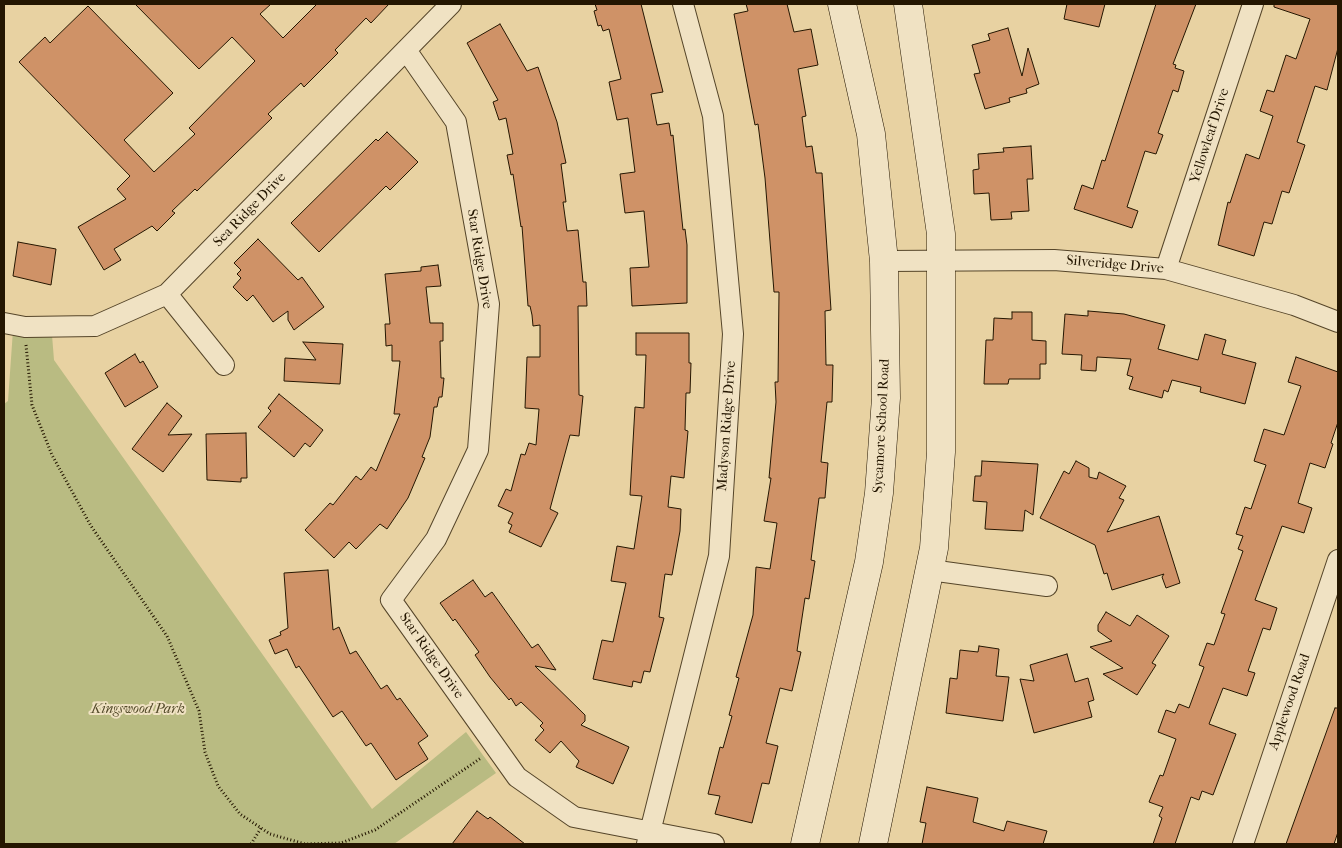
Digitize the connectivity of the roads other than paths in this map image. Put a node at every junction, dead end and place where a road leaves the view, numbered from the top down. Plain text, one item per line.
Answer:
1 (451, 4) edge
2 (683, 4) edge
3 (842, 4) edge
4 (908, 4) edge
5 (1254, 4) edge
6 (406, 50) junction
7 (943, 260) junction
8 (884, 261) junction
9 (1166, 269) junction
10 (167, 294) junction
11 (1338, 322) edge
12 (4, 323) edge
13 (224, 365) dead end
14 (1338, 560) edge
15 (930, 570) junction
16 (1047, 586) dead end
17 (649, 838) edge
18 (714, 844) edge
19 (805, 844) edge
20 (873, 844) edge
21 (1243, 844) edge

1 - 6 street, Sea Ridge Drive
2 - 17 street, Madyson Ridge Drive
3 - 8 main road, Sycamore School Road
4 - 7 main road
5 - 9 street, Yellowleaf Drive
6 - 10 street, Sea Ridge Drive
6 - 17 street, Star Ridge Drive
7 - 8 street, Silveridge Drive
7 - 9 street, Silveridge Drive
7 - 15 main road
8 - 19 main road, Sycamore School Road
9 - 11 street, Silveridge Drive
10 - 12 street, Sea Ridge Drive
10 - 13 street
14 - 21 street, Applewood Road
15 - 16 street
15 - 20 main road
17 - 18 street, Star Ridge Drive

